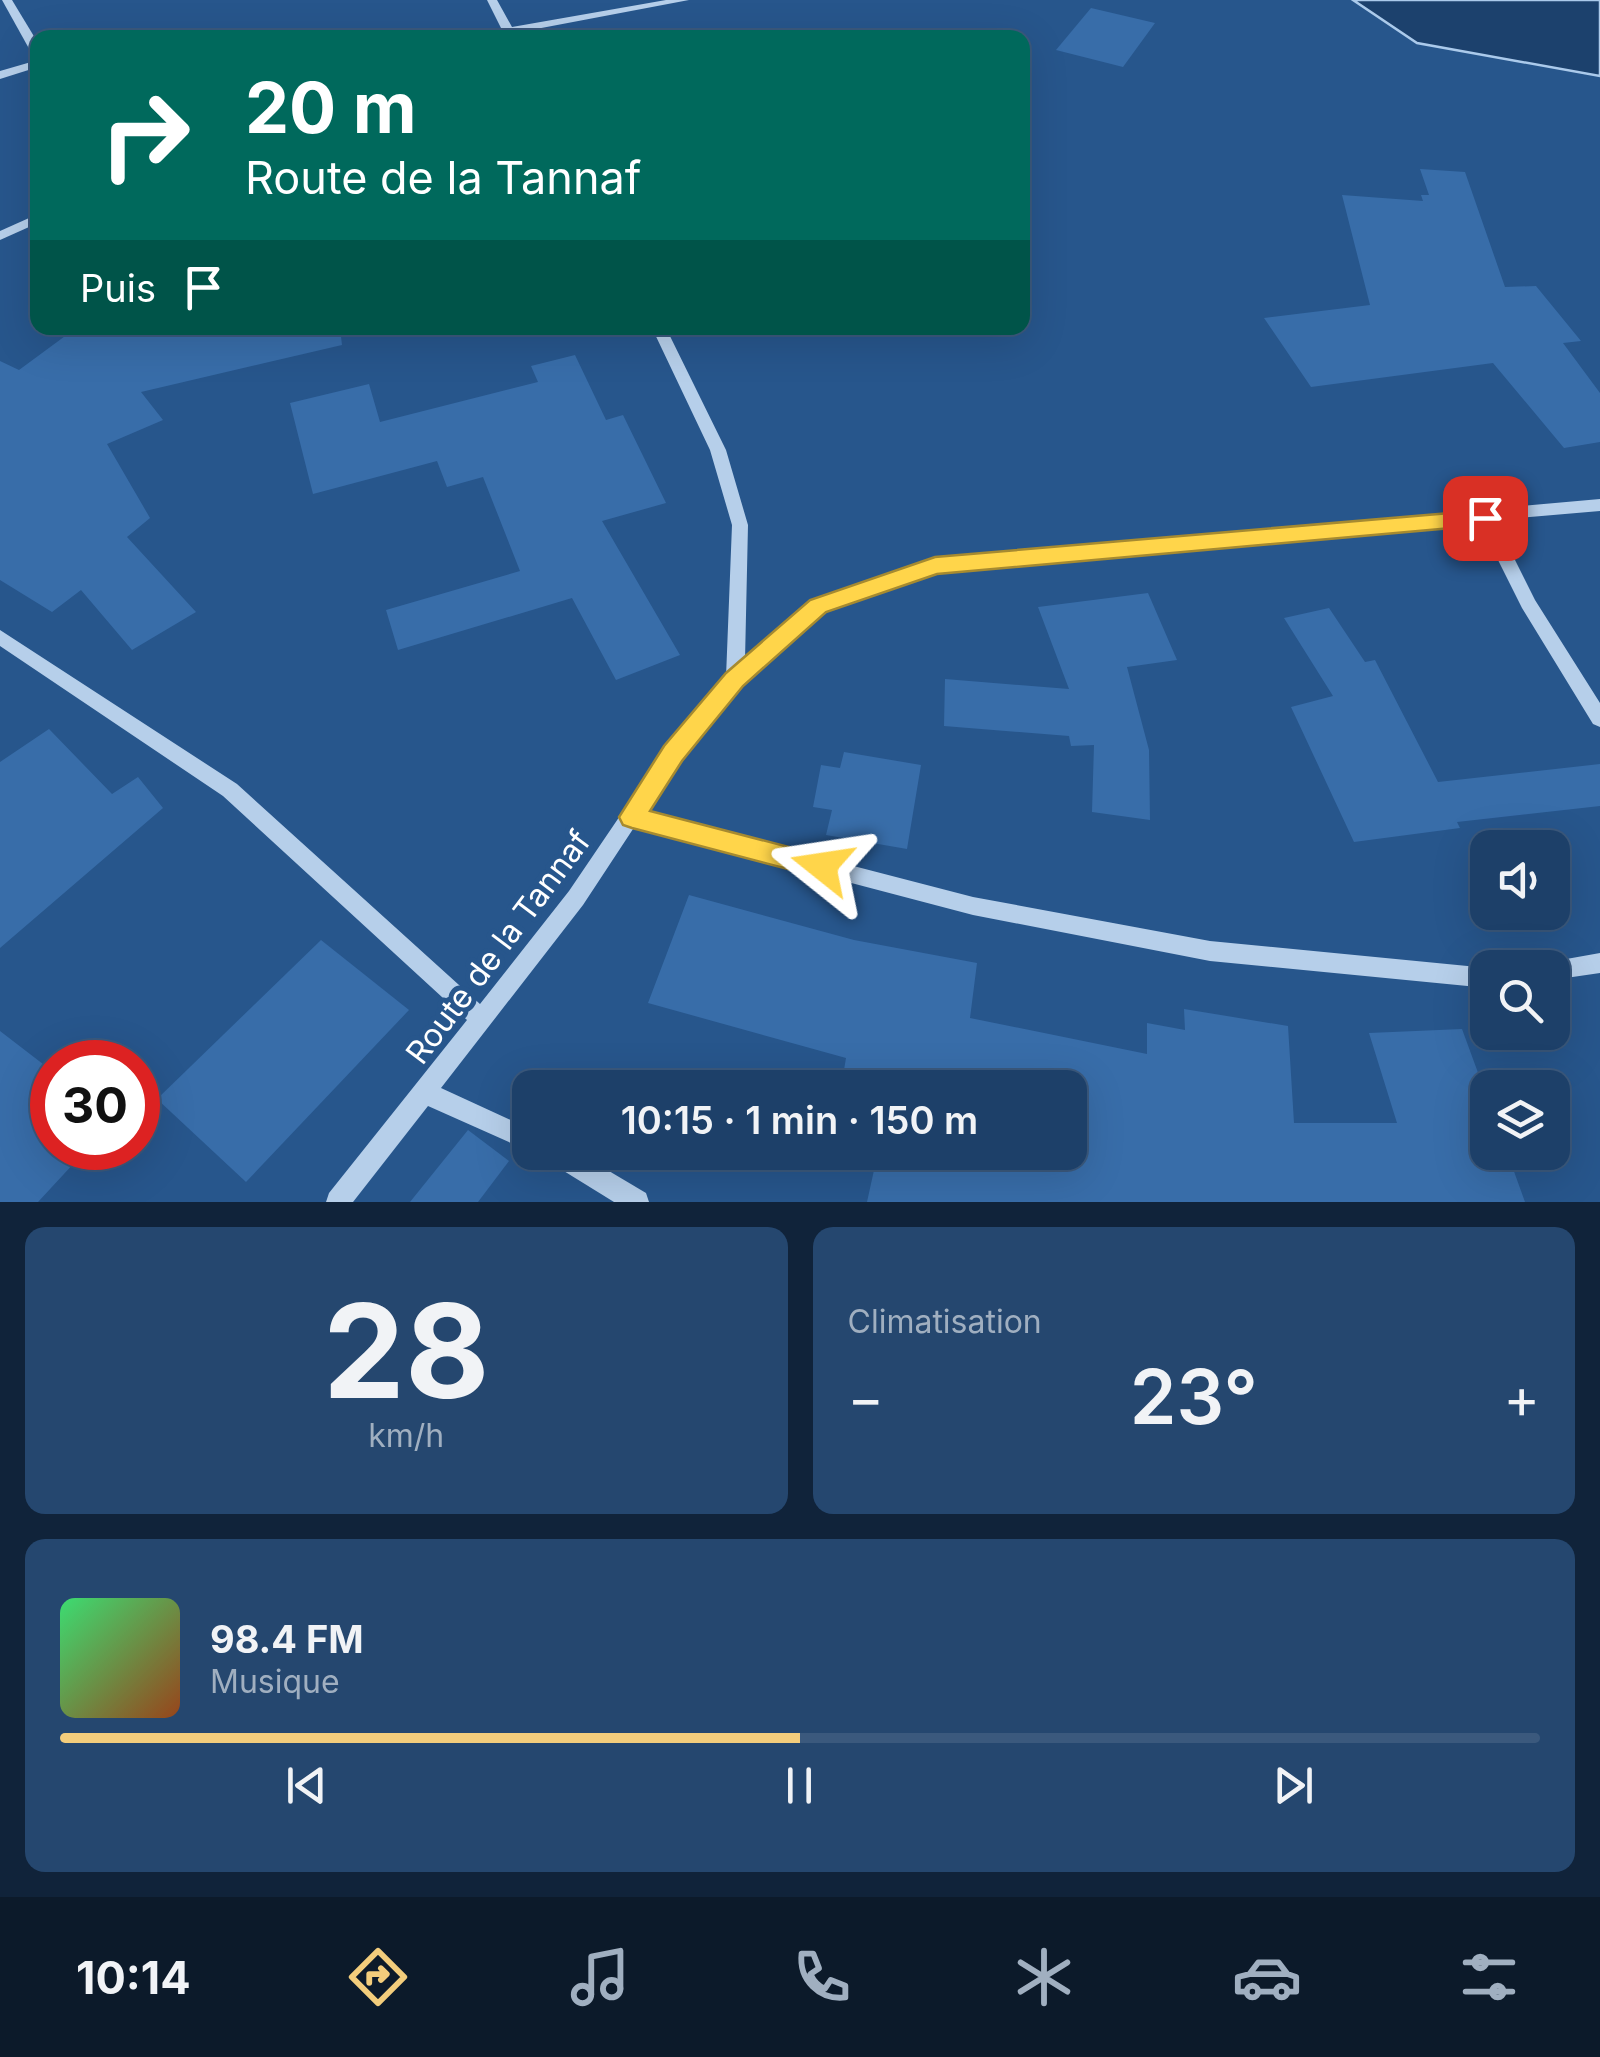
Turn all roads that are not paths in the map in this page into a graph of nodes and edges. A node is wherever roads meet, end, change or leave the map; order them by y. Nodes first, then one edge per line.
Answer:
1 (7, 0) edge
2 (492, 0) edge
3 (684, 0) edge
4 (508, 30) edge
5 (530, 30) edge
6 (30, 40) edge
7 (30, 66) edge
8 (0, 75) edge
9 (30, 222) edge
10 (0, 236) edge
11 (662, 335) edge
12 (1600, 505) edge
13 (1485, 518) junction
14 (0, 637) edge
15 (735, 679) junction
16 (1600, 719) edge
17 (632, 817) junction
18 (1600, 963) edge
19 (1570, 967) edge
20 (1470, 976) edge
21 (482, 1020) junction
22 (426, 1093) junction
23 (512, 1132) edge
24 (584, 1170) edge
25 (338, 1202) edge
26 (637, 1202) edge

1 - 6 street
2 - 4 street
3 - 5 street
7 - 8 street
9 - 10 street
11 - 15 street
12 - 13 street, Route de la Tannaf
13 - 15 street, Route de la Tannaf
13 - 16 street
14 - 21 street
15 - 17 street, Route de la Tannaf
17 - 20 street
17 - 21 street, Route de la Tannaf
18 - 19 street
21 - 22 street, Route de la Tannaf
22 - 23 street
22 - 25 street, Route de la Tannaf
24 - 26 street

